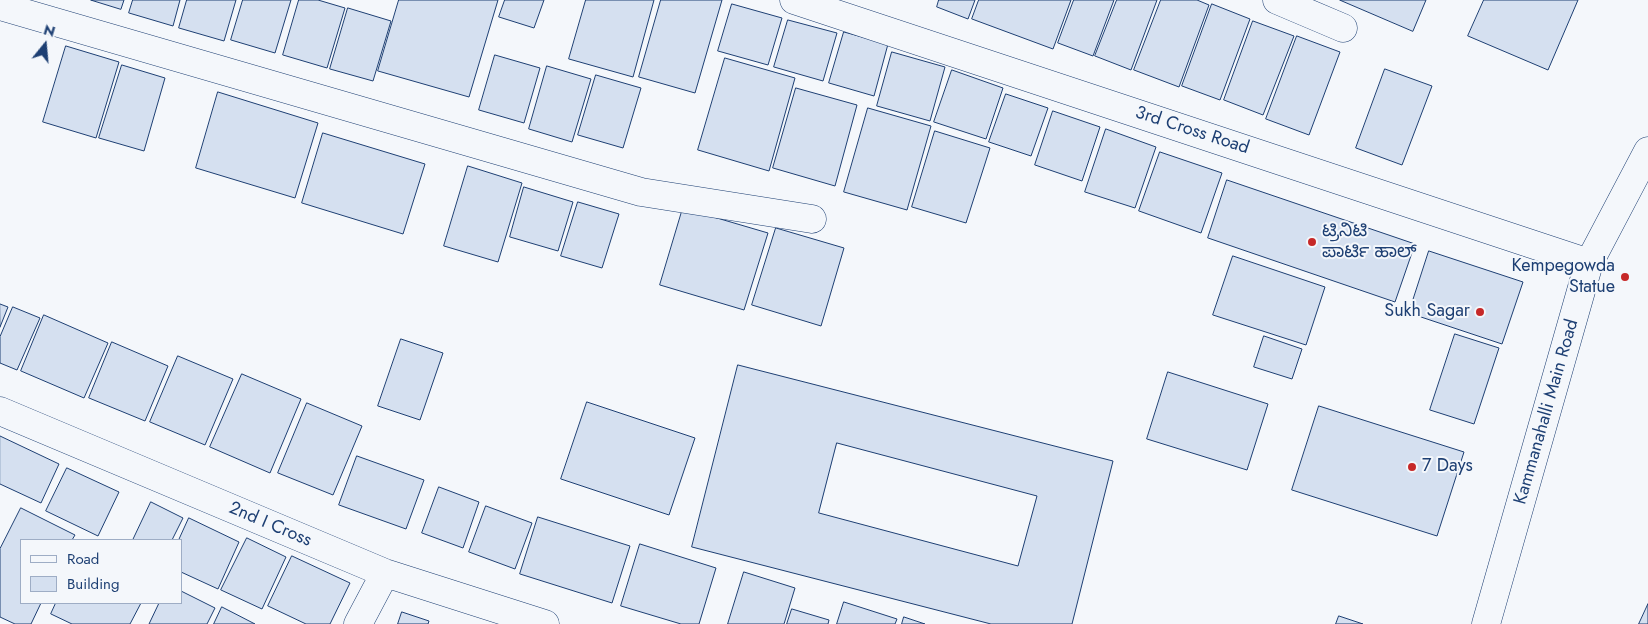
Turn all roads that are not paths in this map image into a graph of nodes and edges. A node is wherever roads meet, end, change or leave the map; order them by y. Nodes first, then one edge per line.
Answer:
1 (794, 0) edge
2 (1276, 0) edge
3 (1305, 5) edge
4 (0, 6) edge
5 (1343, 28) dead end
6 (1648, 151) edge
7 (812, 220) dead end
8 (1589, 262) junction
9 (0, 411) edge
10 (385, 573) junction
11 (358, 624) edge
12 (544, 624) edge
13 (1486, 624) edge

1 - 8 street, 3rd Cross Road
2 - 3 street
3 - 5 street
4 - 7 street
6 - 8 street, Kammanahalli Main Road
8 - 13 street, Kammanahalli Main Road
9 - 10 street, 2nd I Cross
10 - 11 street
10 - 12 street, 2nd I Cross

